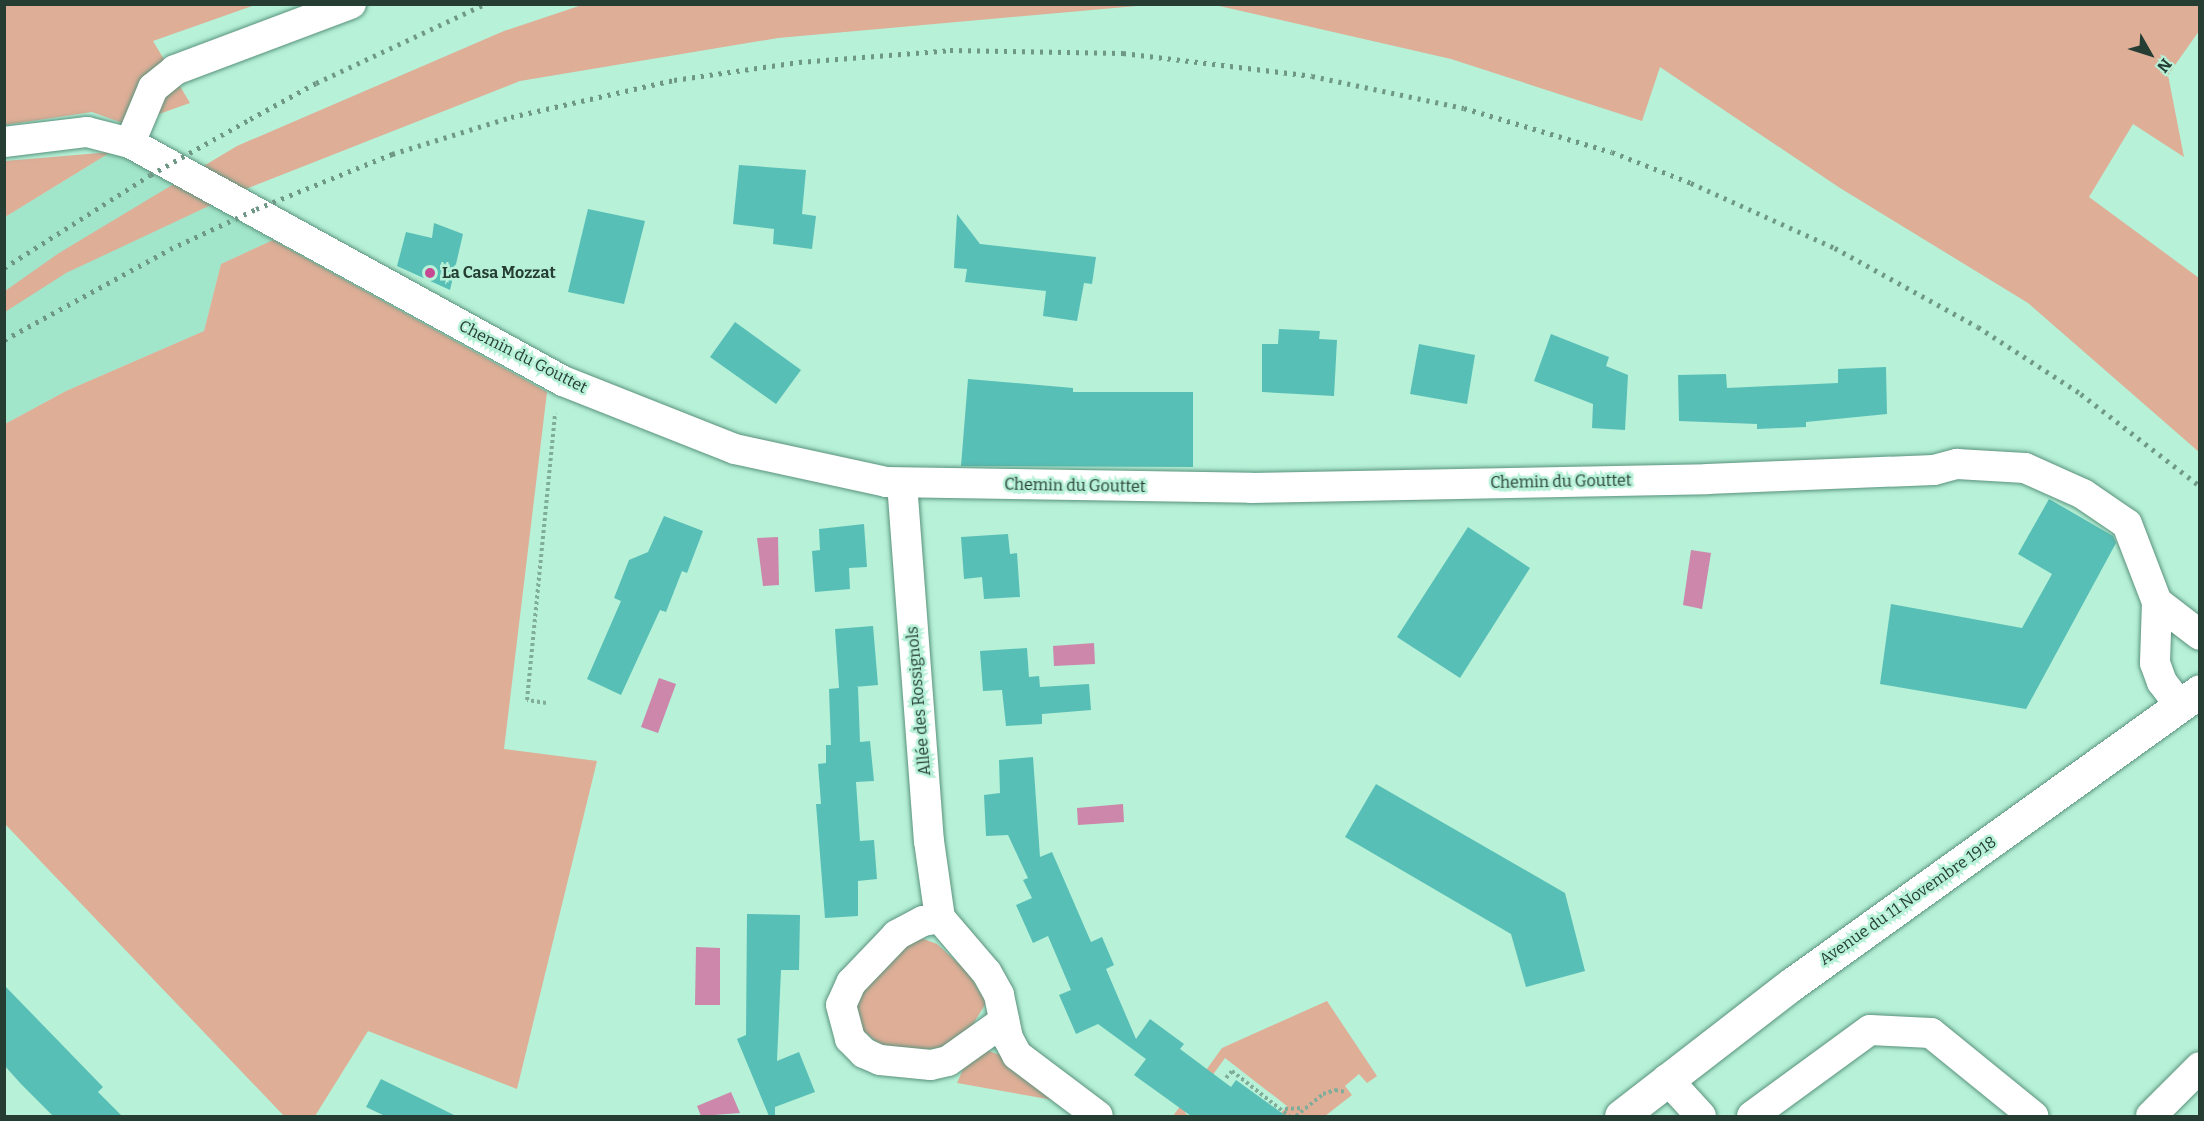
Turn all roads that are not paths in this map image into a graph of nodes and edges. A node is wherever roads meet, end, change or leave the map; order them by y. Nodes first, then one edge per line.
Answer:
1 (351, 4) edge
2 (4, 142) edge
3 (130, 143) junction
4 (902, 483) junction
5 (2157, 602) junction
6 (2199, 635) edge
7 (2190, 698) edge
8 (940, 918) junction
9 (1004, 1021) junction
10 (2199, 1067) edge
11 (1667, 1079) junction
12 (1098, 1116) edge
13 (1621, 1116) edge
14 (1701, 1116) edge
15 (1752, 1116) edge
16 (2033, 1116) edge
17 (2151, 1116) edge

1 - 3 street
2 - 3 street, Chemin du Gouttet
3 - 4 street, Chemin du Gouttet
4 - 5 street, Chemin du Gouttet
4 - 8 street, Allée des Rossignols
5 - 6 street
5 - 7 street, Chemin du Gouttet
7 - 11 main road, Avenue du 11 Novembre 1918
8 - 9 street, Allée des Rossignols
8 - 9 street
9 - 12 street, Allée des Rossignols
10 - 17 street
11 - 13 main road, Avenue du 11 Novembre 1918
11 - 14 street
15 - 16 street

